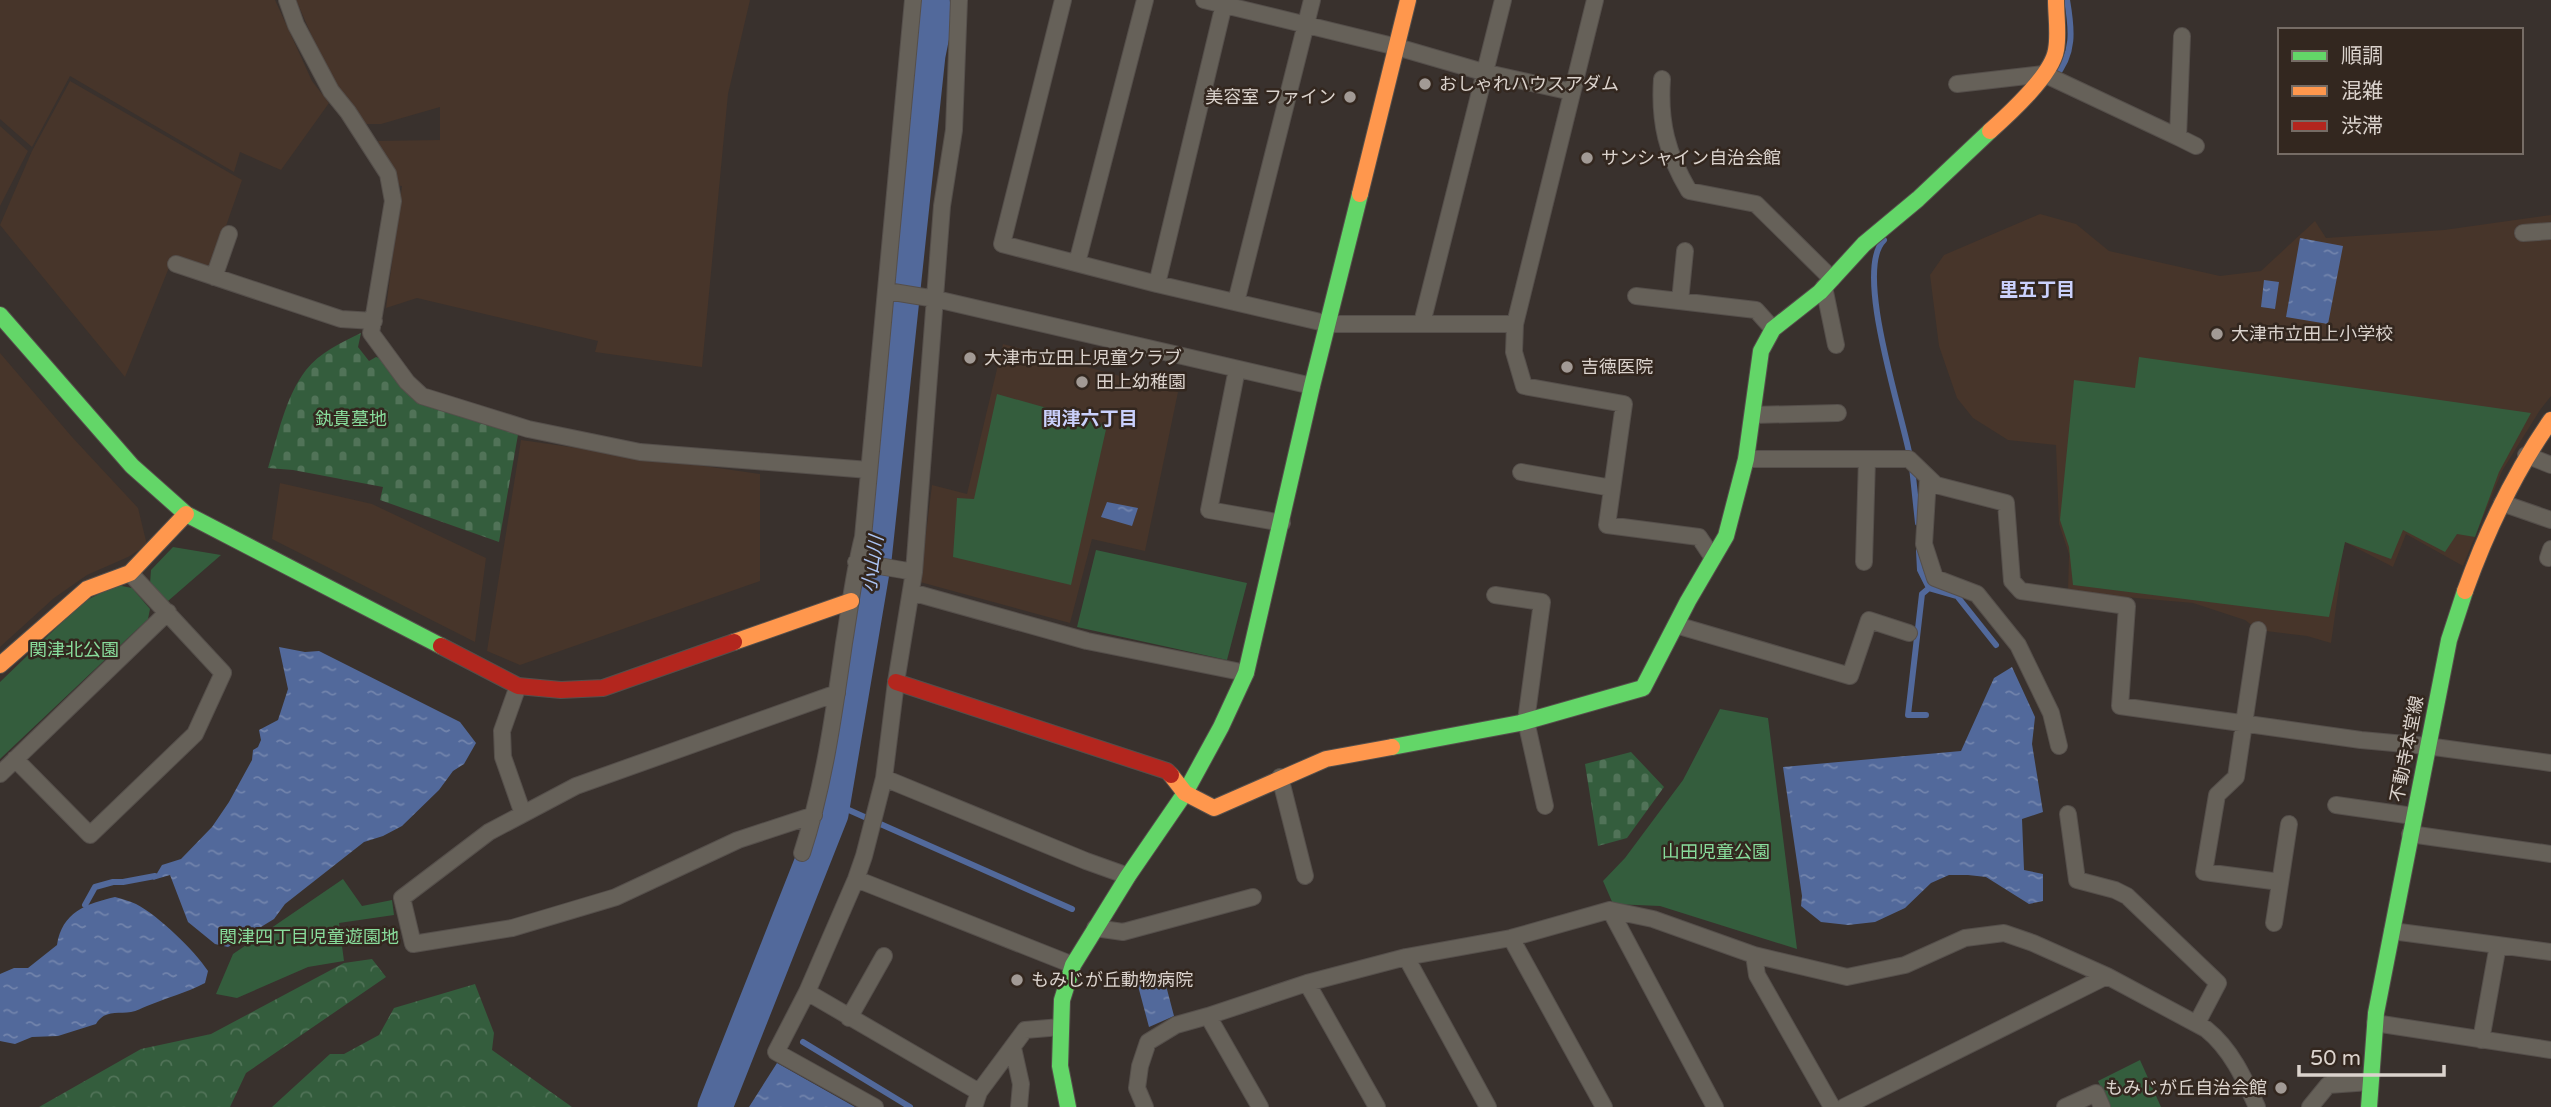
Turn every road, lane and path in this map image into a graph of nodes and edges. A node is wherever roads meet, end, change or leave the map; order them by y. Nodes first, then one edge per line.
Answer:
1 (287, 0) edge
2 (913, 0) edge
3 (959, 0) edge
4 (1063, 0) edge
5 (1145, 0) edge
6 (1204, 0) edge
7 (1312, 0) edge
8 (1408, 0) edge
9 (1503, 0) edge
10 (1595, 0) edge
11 (2056, 0) edge
12 (1225, 2) edge
13 (1306, 25) junction
14 (2182, 36) dead end
15 (1397, 47) junction
16 (1483, 72) junction
17 (2044, 74) junction
18 (1662, 79) dead end
19 (1958, 84) dead end
20 (1572, 92) junction
21 (2178, 137) junction
22 (2196, 146) dead end
23 (2551, 231) edge
24 (2523, 233) dead end
25 (229, 234) dead end
26 (1685, 251) dead end
27 (1077, 263) junction
28 (176, 264) dead end
29 (214, 276) junction
30 (1828, 283) junction
31 (1157, 284) junction
32 (887, 291) junction
33 (1636, 296) dead end
34 (936, 299) junction
35 (1680, 301) junction
36 (1236, 302) junction
37 (0, 316) edge
38 (374, 321) junction
39 (1422, 323) junction
40 (1329, 324) junction
41 (1516, 324) junction
42 (1773, 328) junction
43 (1836, 345) dead end
44 (1237, 369) junction
45 (1312, 386) junction
46 (1838, 413) dead end
47 (1753, 415) junction
48 (2551, 420) edge
49 (2526, 455) junction
50 (1867, 458) junction
51 (1746, 459) junction
52 (2551, 465) edge
53 (869, 470) junction
54 (1521, 472) dead end
55 (1928, 478) junction
56 (1612, 488) junction
57 (2502, 503) junction
58 (186, 514) junction
59 (2551, 520) edge
60 (1282, 523) junction
61 (1713, 558) junction
62 (856, 562) junction
63 (1864, 562) dead end
64 (914, 572) junction
65 (130, 573) junction
66 (911, 592) junction
67 (1495, 594) dead end
68 (850, 601) junction
69 (169, 612) junction
70 (1676, 625) junction
71 (2258, 630) dead end
72 (1909, 632) dead end
73 (0, 666) edge
74 (1246, 673) junction
75 (896, 682) junction
76 (518, 686) junction
77 (837, 693) junction
78 (1527, 721) junction
79 (2243, 723) junction
80 (2059, 746) dead end
81 (2427, 746) junction
82 (15, 760) junction
83 (2551, 763) edge
84 (0, 774) edge
85 (1280, 777) junction
86 (884, 778) junction
87 (1185, 793) junction
88 (2336, 805) dead end
89 (1545, 806) dead end
90 (523, 814) junction
91 (2068, 814) dead end
92 (814, 815) junction
93 (2413, 816) junction
94 (2289, 824) dead end
95 (2410, 834) junction
96 (802, 853) dead end
97 (2551, 854) edge
98 (1128, 876) junction
99 (1305, 876) dead end
100 (856, 879) junction
101 (2280, 883) junction
102 (1253, 897) dead end
103 (1610, 910) junction
104 (2274, 923) dead end
105 (1095, 928) junction
106 (2392, 931) junction
107 (1511, 937) junction
108 (2498, 945) junction
109 (2551, 953) edge
110 (1755, 955) junction
111 (884, 956) dead end
112 (1406, 957) junction
113 (1073, 965) junction
114 (2107, 976) junction
115 (1307, 984) junction
116 (807, 992) junction
117 (1208, 1016) junction
118 (849, 1018) junction
119 (2197, 1023) junction
120 (2375, 1023) junction
121 (1061, 1027) junction
122 (2481, 1040) junction
123 (1013, 1048) junction
124 (2551, 1050) edge
125 (2370, 1082) junction
126 (976, 1100) edge
127 (875, 1107) edge
128 (1019, 1107) edge
129 (1068, 1107) edge
130 (1145, 1107) edge
131 (1260, 1107) edge
132 (1377, 1107) edge
133 (1488, 1107) edge
134 (1604, 1107) edge
135 (1715, 1107) edge
136 (1832, 1107) edge
137 (1844, 1107) edge
138 (2065, 1107) edge
139 (2102, 1107) edge
140 (2257, 1107) edge
141 (2310, 1107) edge
142 (2369, 1107) edge

1 - 38 street
2 - 32 street
3 - 34 street
4 - 27 street
5 - 27 street
6 - 12 street
7 - 13 street
8 - 15 street
9 - 16 street
10 - 20 street
11 - 17 street
12 - 13 street
12 - 31 street
13 - 15 street
13 - 36 street
14 - 21 street
15 - 16 street
15 - 40 street
16 - 20 street
16 - 39 street
17 - 19 street
17 - 21 street
17 - 30 street
18 - 30 street
20 - 41 street
21 - 22 street
23 - 24 street
25 - 29 street
26 - 35 street
27 - 31 street
28 - 29 street
29 - 38 street
30 - 42 street
30 - 43 street
31 - 36 street
32 - 34 street
32 - 53 street
33 - 35 street
34 - 44 street
34 - 64 street
35 - 42 street
36 - 40 street
37 - 58 street
38 - 53 street
39 - 40 street
39 - 41 street
40 - 45 street
41 - 56 street
42 - 47 street
44 - 45 street
44 - 60 street
45 - 60 street
46 - 47 street
47 - 51 street
48 - 49 street, 不動寺本堂線
49 - 52 street
49 - 57 street, 不動寺本堂線
50 - 51 street
50 - 55 street
50 - 63 street
51 - 61 street
53 - 62 street
54 - 56 street
55 - 79 street
55 - 80 street
56 - 61 street
57 - 59 street
57 - 81 street, 不動寺本堂線
58 - 65 street
58 - 76 street
60 - 74 street
61 - 70 street
62 - 64 street
62 - 68 street
64 - 66 street
65 - 69 street
65 - 73 street
66 - 74 street
66 - 75 street
67 - 78 street
68 - 76 street
68 - 77 street
69 - 82 street
69 - 82 street
70 - 72 street
70 - 78 street
71 - 79 street
74 - 87 street
75 - 86 street
75 - 87 street
76 - 90 street
77 - 90 street
77 - 92 street
78 - 85 street
78 - 89 street
79 - 81 street
79 - 101 street
81 - 83 street
81 - 93 street, 不動寺本堂線
82 - 84 street
85 - 87 street
85 - 99 street
86 - 98 street
86 - 100 street
87 - 98 street
88 - 93 street
90 - 92 street
91 - 119 street
92 - 96 street
93 - 95 street, 不動寺本堂線
94 - 101 street
95 - 97 street
95 - 106 street, 不動寺本堂線
98 - 105 street
100 - 113 street
100 - 116 street
101 - 104 street
102 - 105 street
103 - 107 street
103 - 110 street
103 - 135 street
105 - 113 street
106 - 108 street
106 - 120 street, 不動寺本堂線
107 - 112 street
107 - 134 street
108 - 109 street
108 - 122 street
110 - 114 street
110 - 136 street
111 - 118 street
112 - 115 street
112 - 133 street
113 - 121 street
114 - 119 street
114 - 137 street
115 - 117 street
115 - 132 street
116 - 118 street
116 - 127 street
117 - 130 street
117 - 131 street
118 - 126 street
119 - 140 street
120 - 122 street
120 - 125 street, 不動寺本堂線
121 - 123 street
121 - 129 street
122 - 124 street
123 - 126 street
123 - 128 street
125 - 141 street
125 - 142 street, 不動寺本堂線
138 - 139 street

